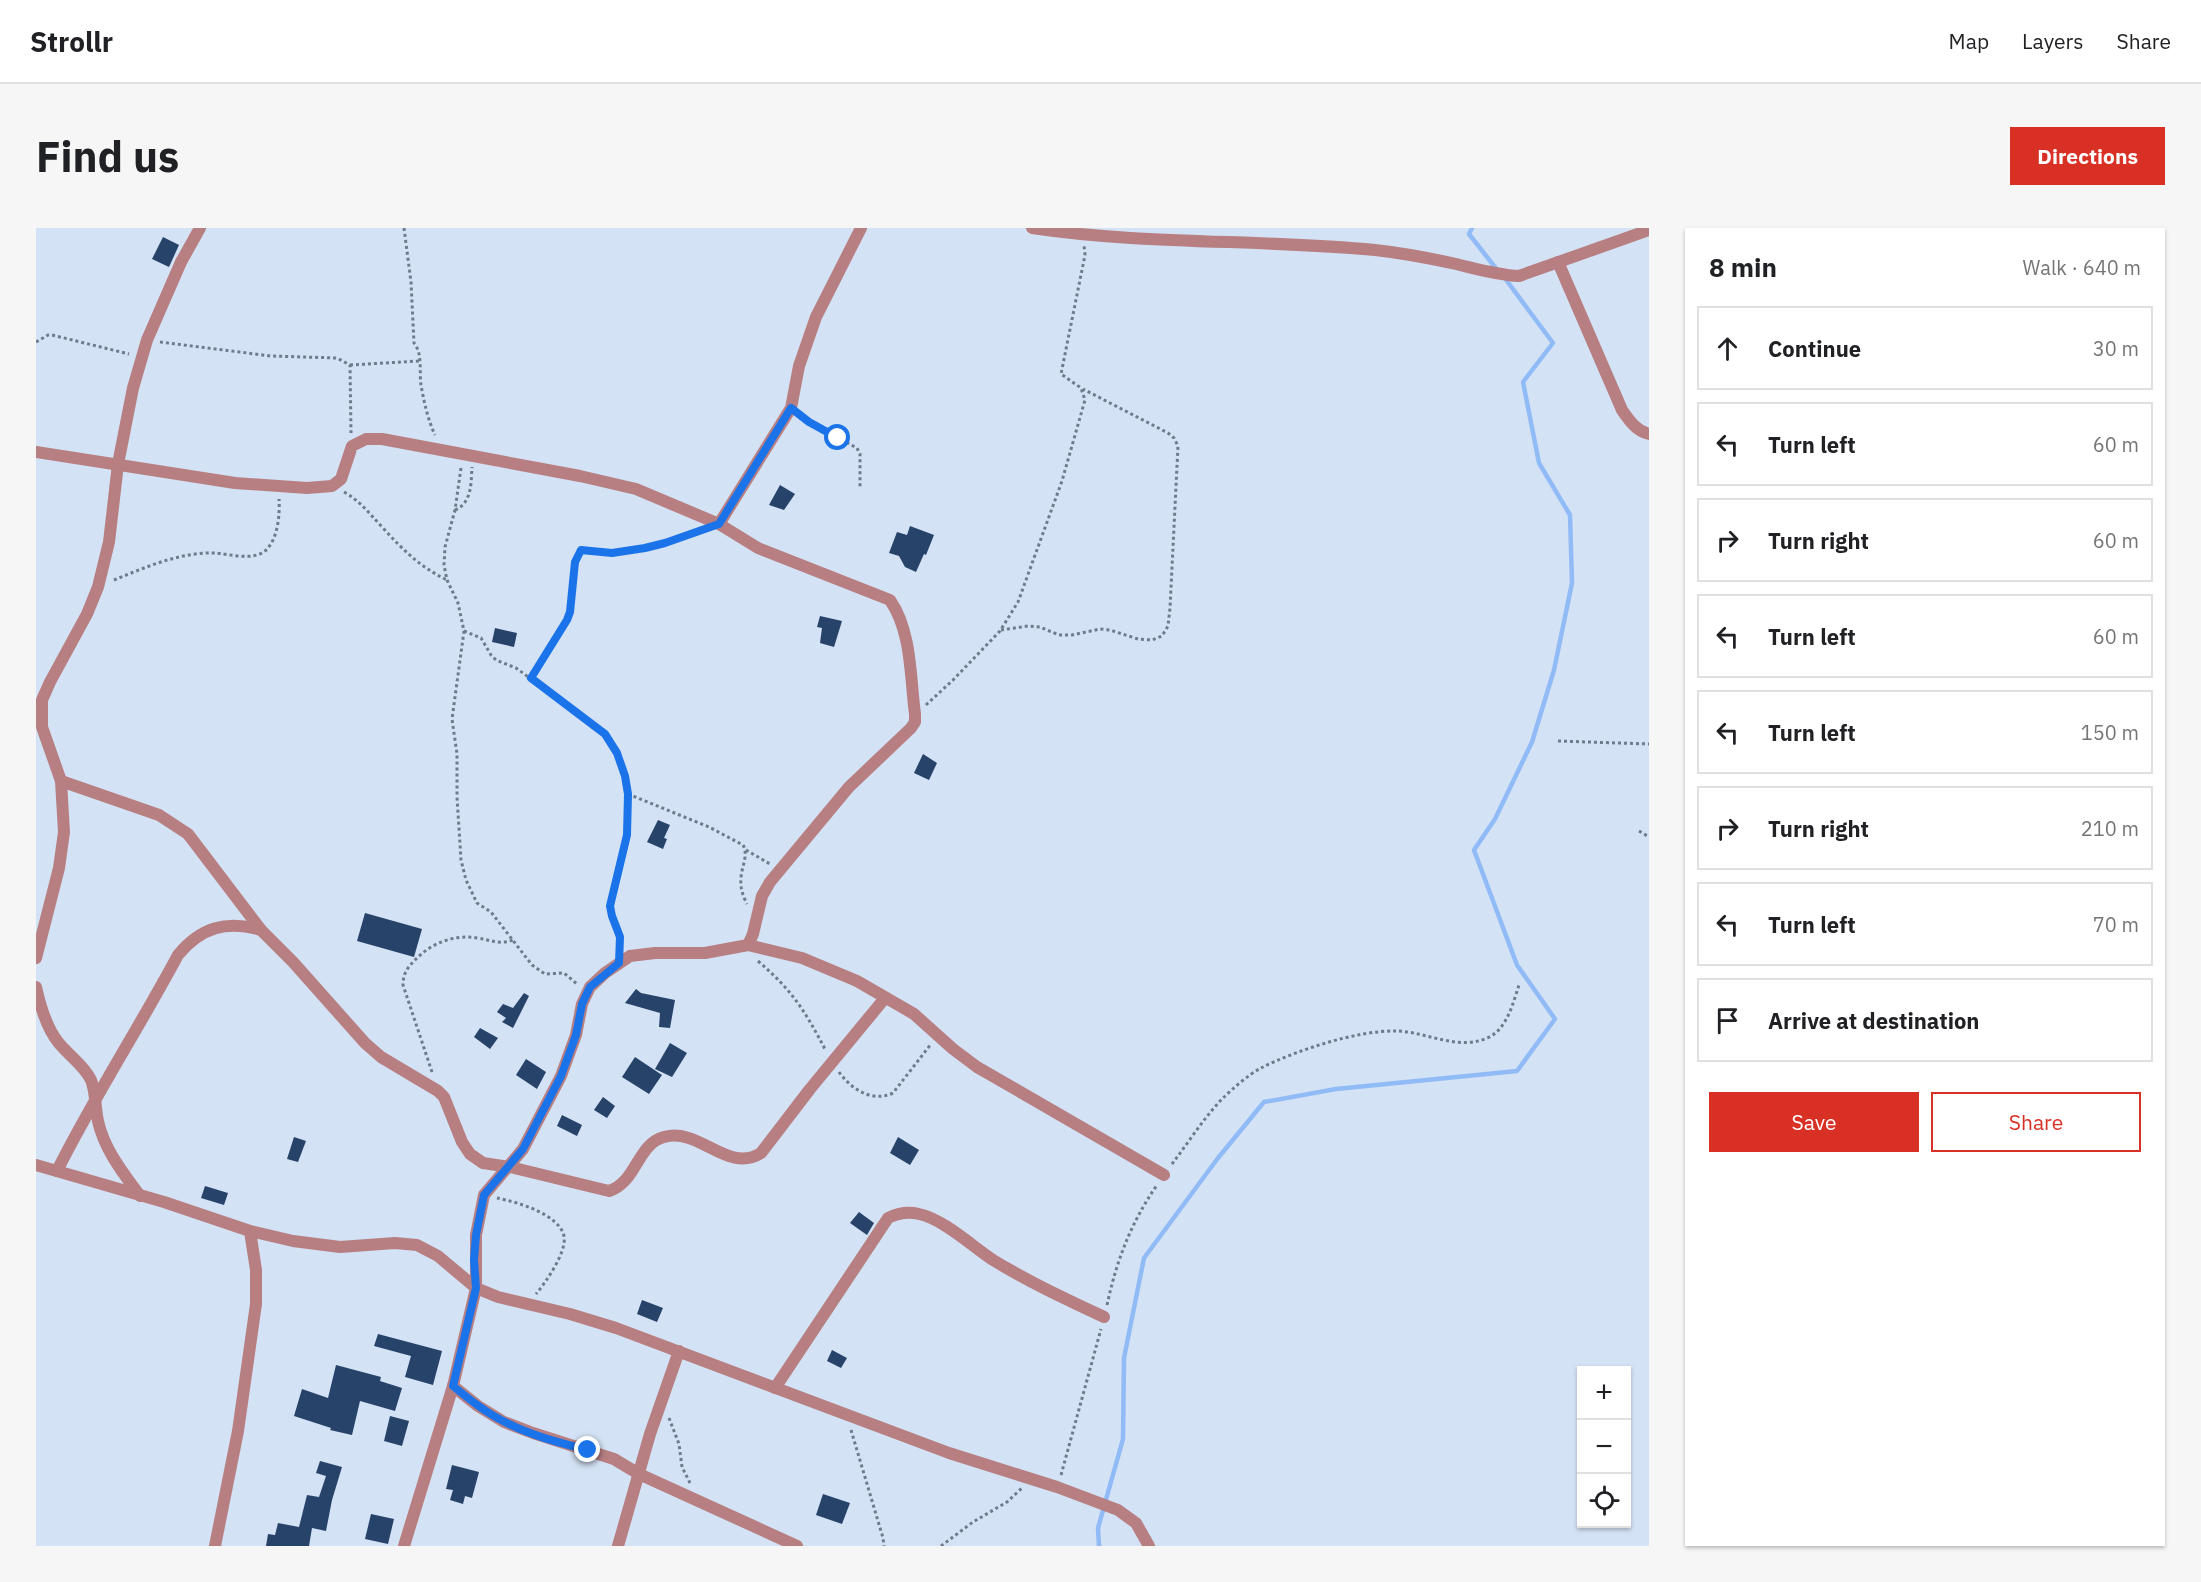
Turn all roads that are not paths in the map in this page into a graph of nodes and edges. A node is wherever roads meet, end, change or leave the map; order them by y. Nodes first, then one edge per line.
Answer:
1 (200, 228) edge
2 (861, 228) edge
3 (1032, 228) edge
4 (1649, 230) edge
5 (1558, 262) junction
6 (1649, 434) edge
7 (36, 452) edge
8 (118, 464) junction
9 (719, 524) junction
10 (61, 781) junction
11 (261, 930) junction
12 (744, 946) junction
13 (36, 958) edge
14 (36, 987) edge
15 (885, 998) junction
16 (94, 1100) junction
17 (36, 1165) edge
18 (510, 1167) junction
19 (57, 1171) junction
20 (1164, 1175) road end
21 (140, 1196) junction
22 (250, 1231) junction
23 (476, 1288) junction
24 (1104, 1317) road end
25 (679, 1351) junction
26 (453, 1386) junction
27 (775, 1388) junction
28 (639, 1474) junction
29 (215, 1546) edge
30 (404, 1546) edge
31 (618, 1546) edge
32 (797, 1546) edge
33 (1149, 1546) edge

1 - 8 street
2 - 9 street
3 - 5 street
4 - 5 street
5 - 6 street
7 - 8 street
8 - 9 street
8 - 10 street
9 - 12 street
10 - 11 street
10 - 13 street
11 - 16 street
11 - 18 street
12 - 15 street
12 - 18 street
14 - 16 street
15 - 18 street
15 - 20 street
16 - 19 street
16 - 21 street
17 - 19 street
18 - 23 street
19 - 21 street
21 - 22 street
22 - 23 street
22 - 29 street
23 - 25 street
23 - 26 street
24 - 27 street
25 - 27 street
25 - 28 street
26 - 28 street
26 - 30 street
27 - 33 street
28 - 31 street
28 - 32 street

